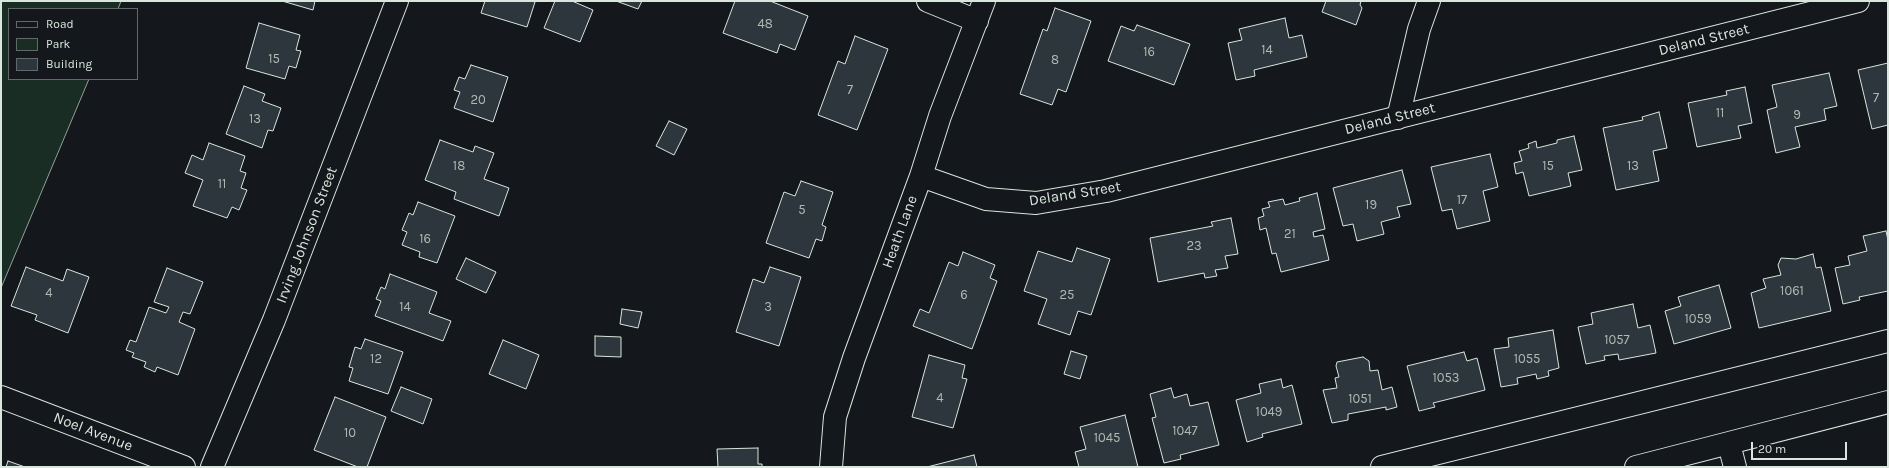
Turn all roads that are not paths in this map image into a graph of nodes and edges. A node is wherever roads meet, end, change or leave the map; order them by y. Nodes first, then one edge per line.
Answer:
1 (397, 1) edge
2 (928, 1) edge
3 (1429, 1) edge
4 (1858, 1) edge
5 (980, 11) edge
6 (1398, 118) junction
7 (921, 176) junction
8 (1888, 341) edge
9 (1, 397) edge
10 (1888, 402) edge
11 (1729, 444) junction
12 (184, 467) edge
13 (212, 467) edge
14 (831, 467) edge
15 (1382, 467) edge
16 (1636, 467) edge
17 (1735, 467) edge

1 - 13 street, Irving Johnson Street
2 - 5 street
3 - 6 street
4 - 6 street, Deland Street
5 - 7 street, Heath Lane
6 - 7 street, Deland Street
7 - 14 street, Heath Lane
8 - 15 street
9 - 12 street, Noel Avenue
10 - 11 street
11 - 16 street
11 - 17 street

